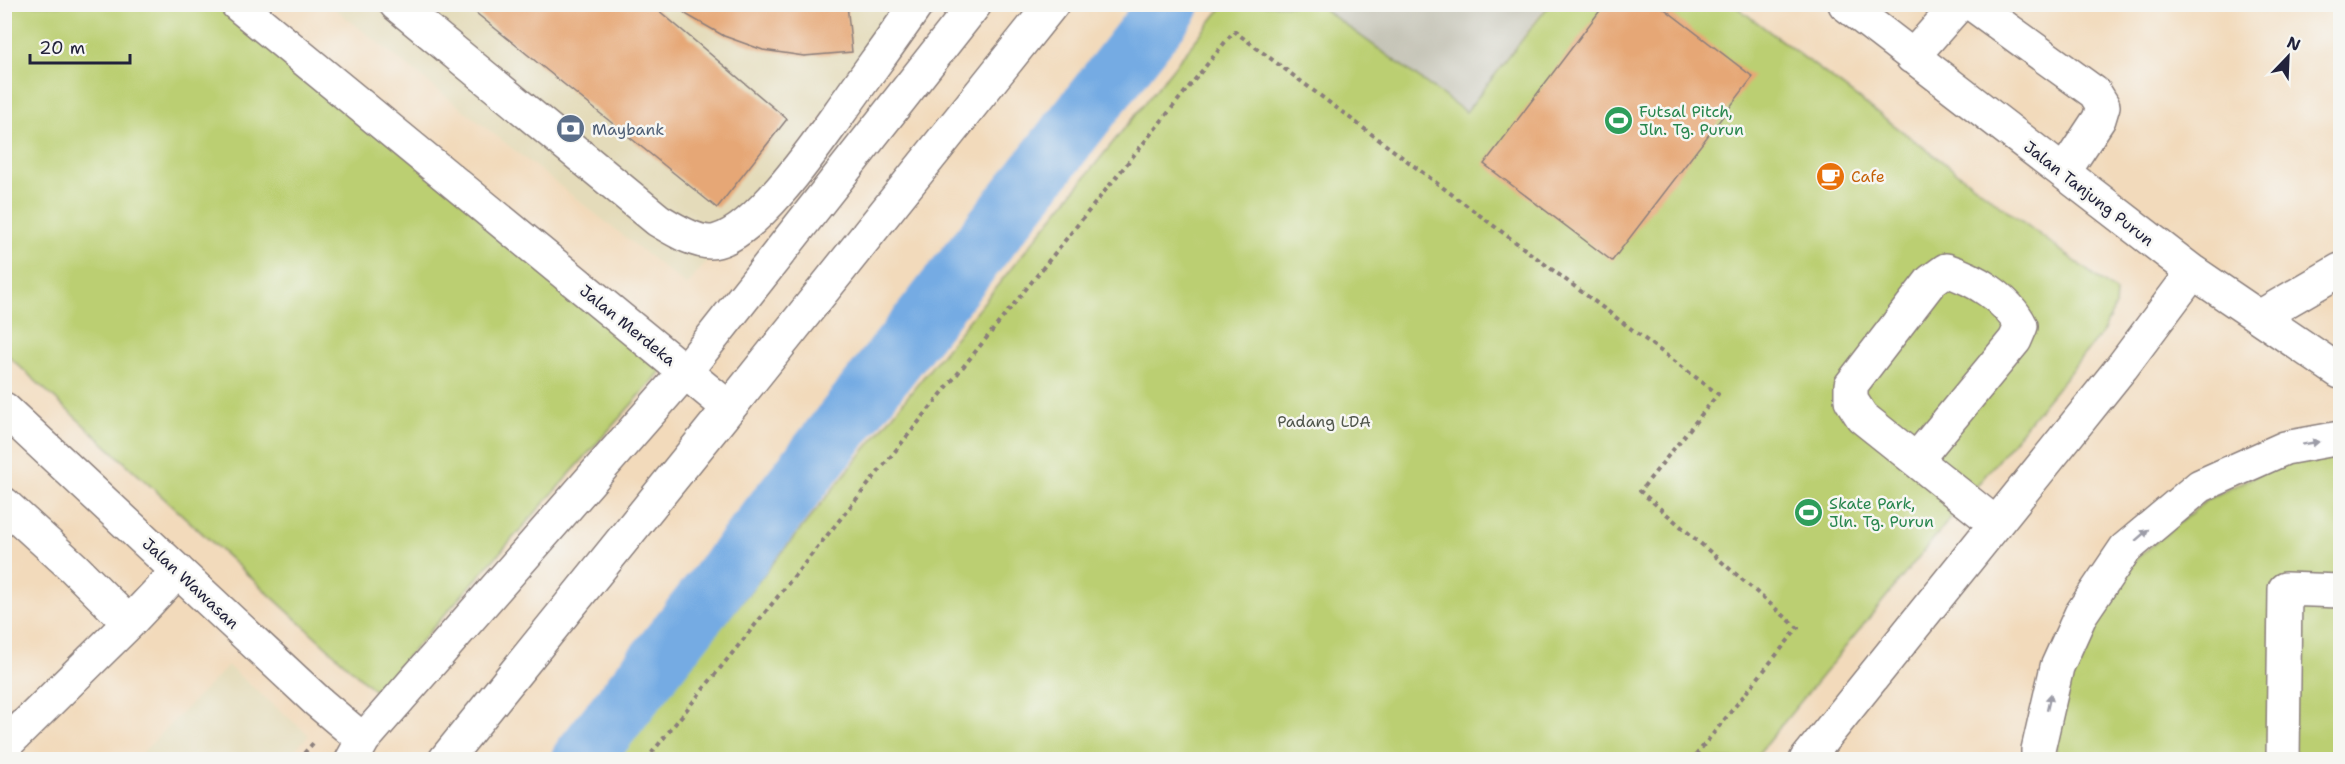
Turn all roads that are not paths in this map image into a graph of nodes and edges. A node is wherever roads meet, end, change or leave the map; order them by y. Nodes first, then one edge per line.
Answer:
1 (396, 4) edge
2 (917, 4) edge
3 (975, 4) edge
4 (1052, 4) edge
5 (1845, 4) edge
6 (1959, 4) edge
7 (1972, 4) edge
8 (247, 8) edge
9 (1912, 57) junction
10 (818, 142) junction
11 (848, 166) junction
12 (2064, 172) junction
13 (2340, 270) edge
14 (2193, 272) junction
15 (2261, 316) junction
16 (685, 372) junction
17 (2340, 372) edge
18 (729, 408) junction
19 (4, 409) edge
20 (2340, 438) edge
21 (1916, 460) junction
22 (4, 504) edge
23 (1996, 524) junction
24 (178, 571) junction
25 (2340, 591) edge
26 (129, 623) junction
27 (4, 746) edge
28 (358, 750) edge
29 (445, 759) edge
30 (1806, 759) edge
31 (2038, 759) edge
32 (2283, 759) edge

1 - 10 street
2 - 10 street
3 - 11 street, Jalan Merdeka
4 - 18 street
5 - 9 street, Jalan Tanjung Purun
6 - 9 street
7 - 12 street
8 - 16 street, Jalan Merdeka
9 - 12 street, Jalan Tanjung Purun
10 - 11 street
11 - 16 street, Jalan Merdeka
12 - 14 street, Jalan Tanjung Purun
13 - 15 street
14 - 15 street, Jalan Tanjung Purun
14 - 23 street
15 - 17 street, Jalan Tanjung Purun
16 - 18 street
16 - 28 street
18 - 29 street
19 - 24 street, Jalan Wawasan
31 -> 20 street
21 - 21 street
21 - 23 street
22 - 26 street
23 - 30 street
24 - 26 street
24 - 28 street, Jalan Wawasan
25 - 32 street
26 - 27 street

